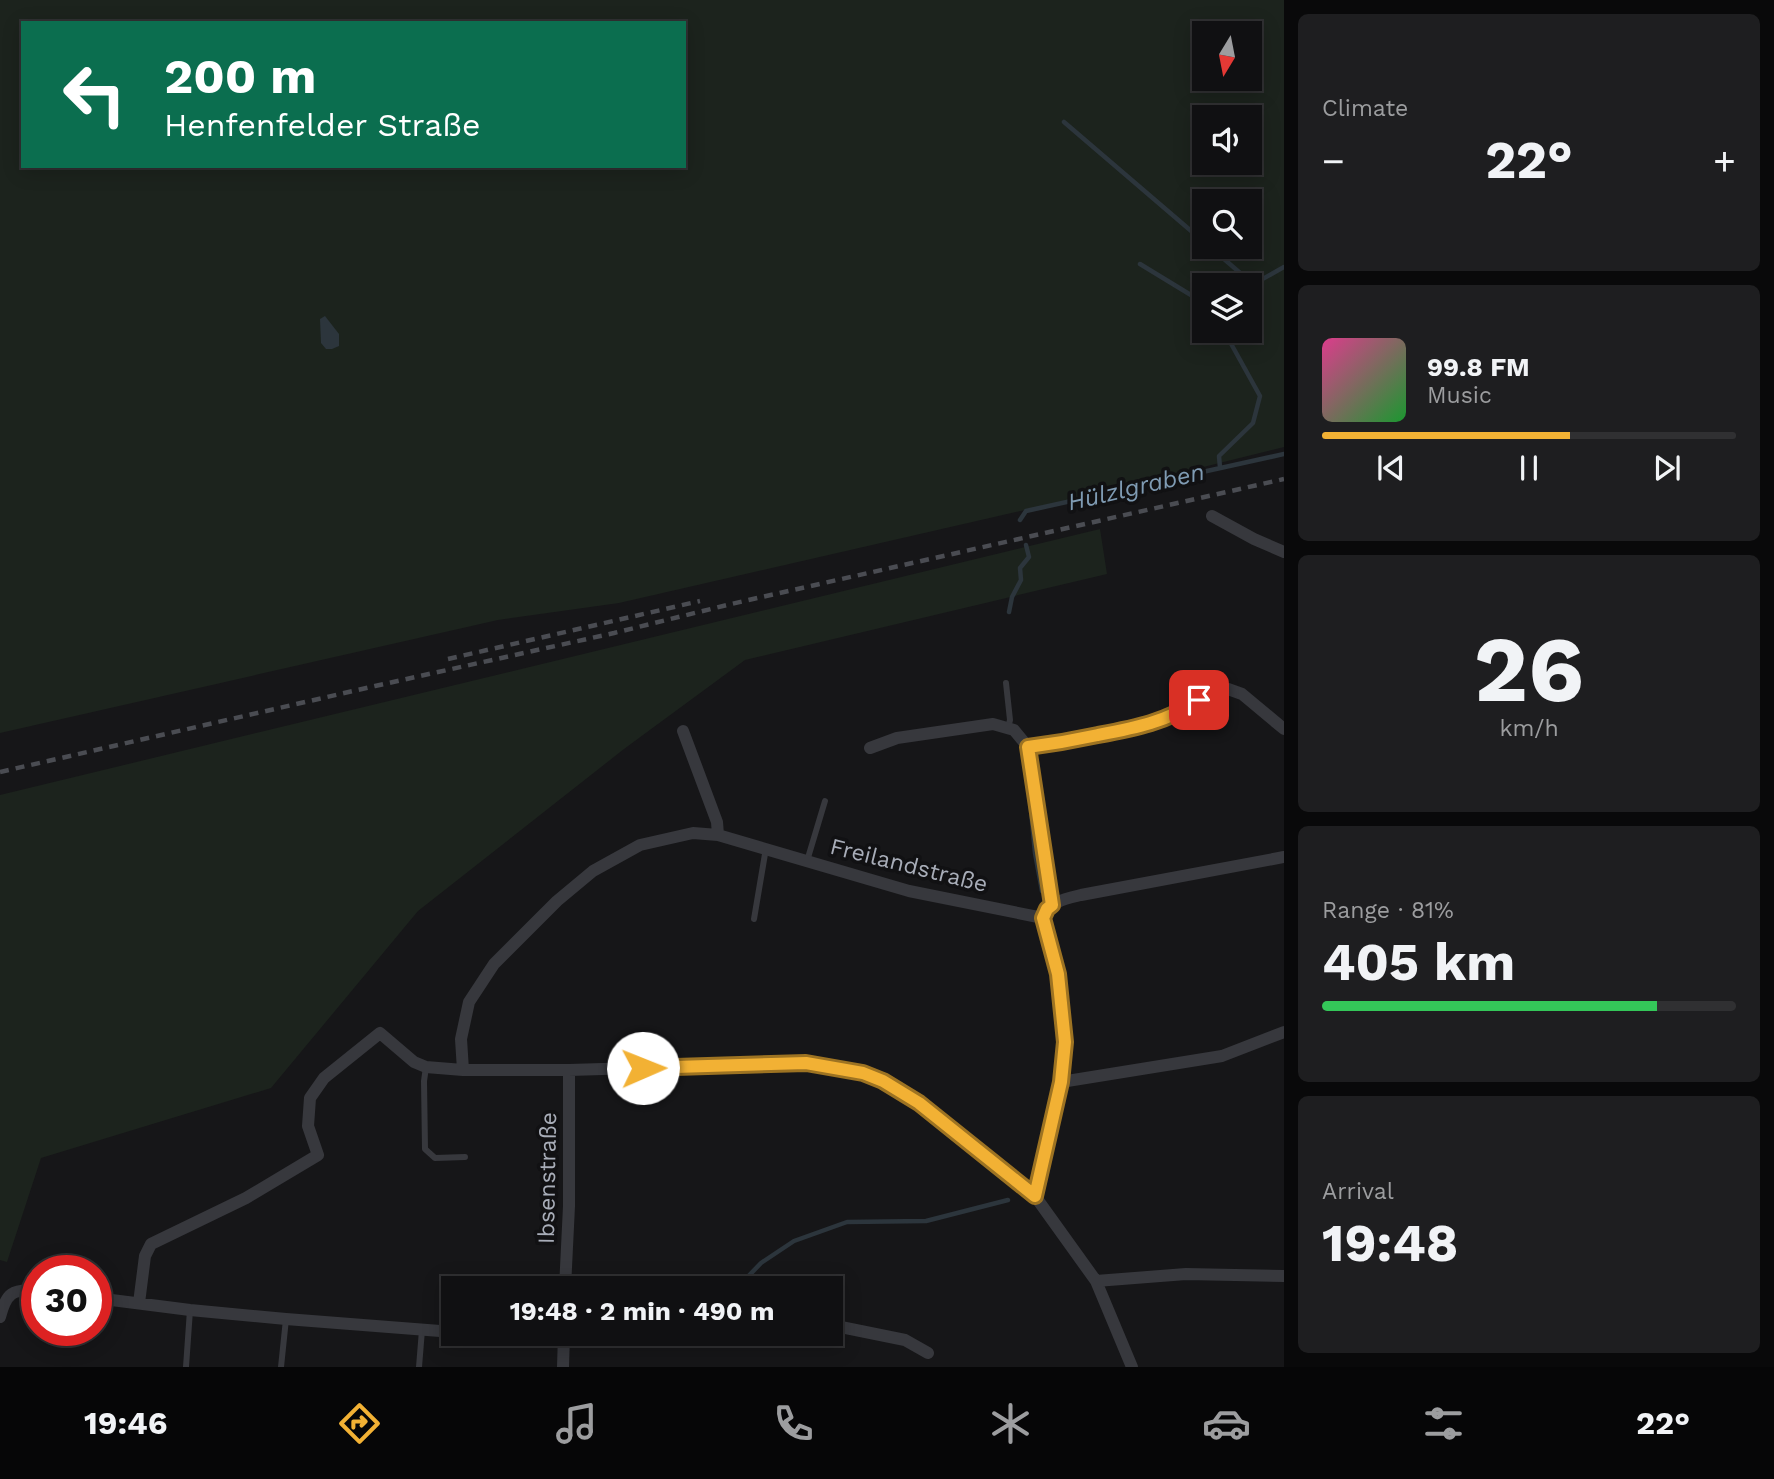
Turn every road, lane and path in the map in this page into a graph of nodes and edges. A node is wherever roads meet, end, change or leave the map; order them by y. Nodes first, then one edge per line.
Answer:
1 (1212, 516) dead end
2 (1284, 552) edge
3 (1006, 683) dead end
4 (1008, 729) junction
5 (1284, 729) edge
6 (683, 731) dead end
7 (1028, 747) junction
8 (870, 748) dead end
9 (825, 800) dead end
10 (718, 835) junction
11 (766, 849) junction
12 (1284, 857) edge
13 (807, 861) junction
14 (1052, 905) junction
15 (1043, 918) junction
16 (754, 919) dead end
17 (1284, 1032) edge
18 (425, 1067) junction
19 (463, 1070) junction
20 (569, 1070) junction
21 (1061, 1082) junction
22 (464, 1157) dead end
23 (1035, 1196) junction
24 (566, 1276) edge
25 (1284, 1276) edge
26 (1096, 1281) junction
27 (21, 1290) edge
28 (112, 1300) edge
29 (139, 1303) junction
30 (190, 1310) junction
31 (0, 1317) edge
32 (286, 1319) junction
33 (843, 1327) edge
34 (422, 1330) junction
35 (441, 1331) edge
36 (564, 1346) edge
37 (928, 1353) dead end
38 (186, 1367) edge
39 (281, 1367) edge
40 (419, 1367) edge
41 (563, 1367) edge
42 (1132, 1367) edge

1 - 2 street
3 - 4 lane
4 - 7 street
4 - 8 street
5 - 7 street
6 - 10 street
7 - 14 street
9 - 13 lane
10 - 11 street, Freilandstraße
10 - 19 street, Freilandstraße
11 - 13 street, Freilandstraße
11 - 16 lane
12 - 14 street
13 - 15 street, Freilandstraße
14 - 15 street
15 - 21 street
17 - 21 street
18 - 19 street
18 - 22 lane
18 - 29 street
19 - 20 street
20 - 23 street
20 - 24 street, Ibsenstraße
21 - 23 street
23 - 26 street
25 - 26 street
26 - 42 street
27 - 31 street
28 - 29 street
29 - 30 street
30 - 32 street
30 - 38 lane
32 - 34 street
32 - 39 lane
33 - 37 street
34 - 35 street
34 - 40 lane
36 - 41 street

